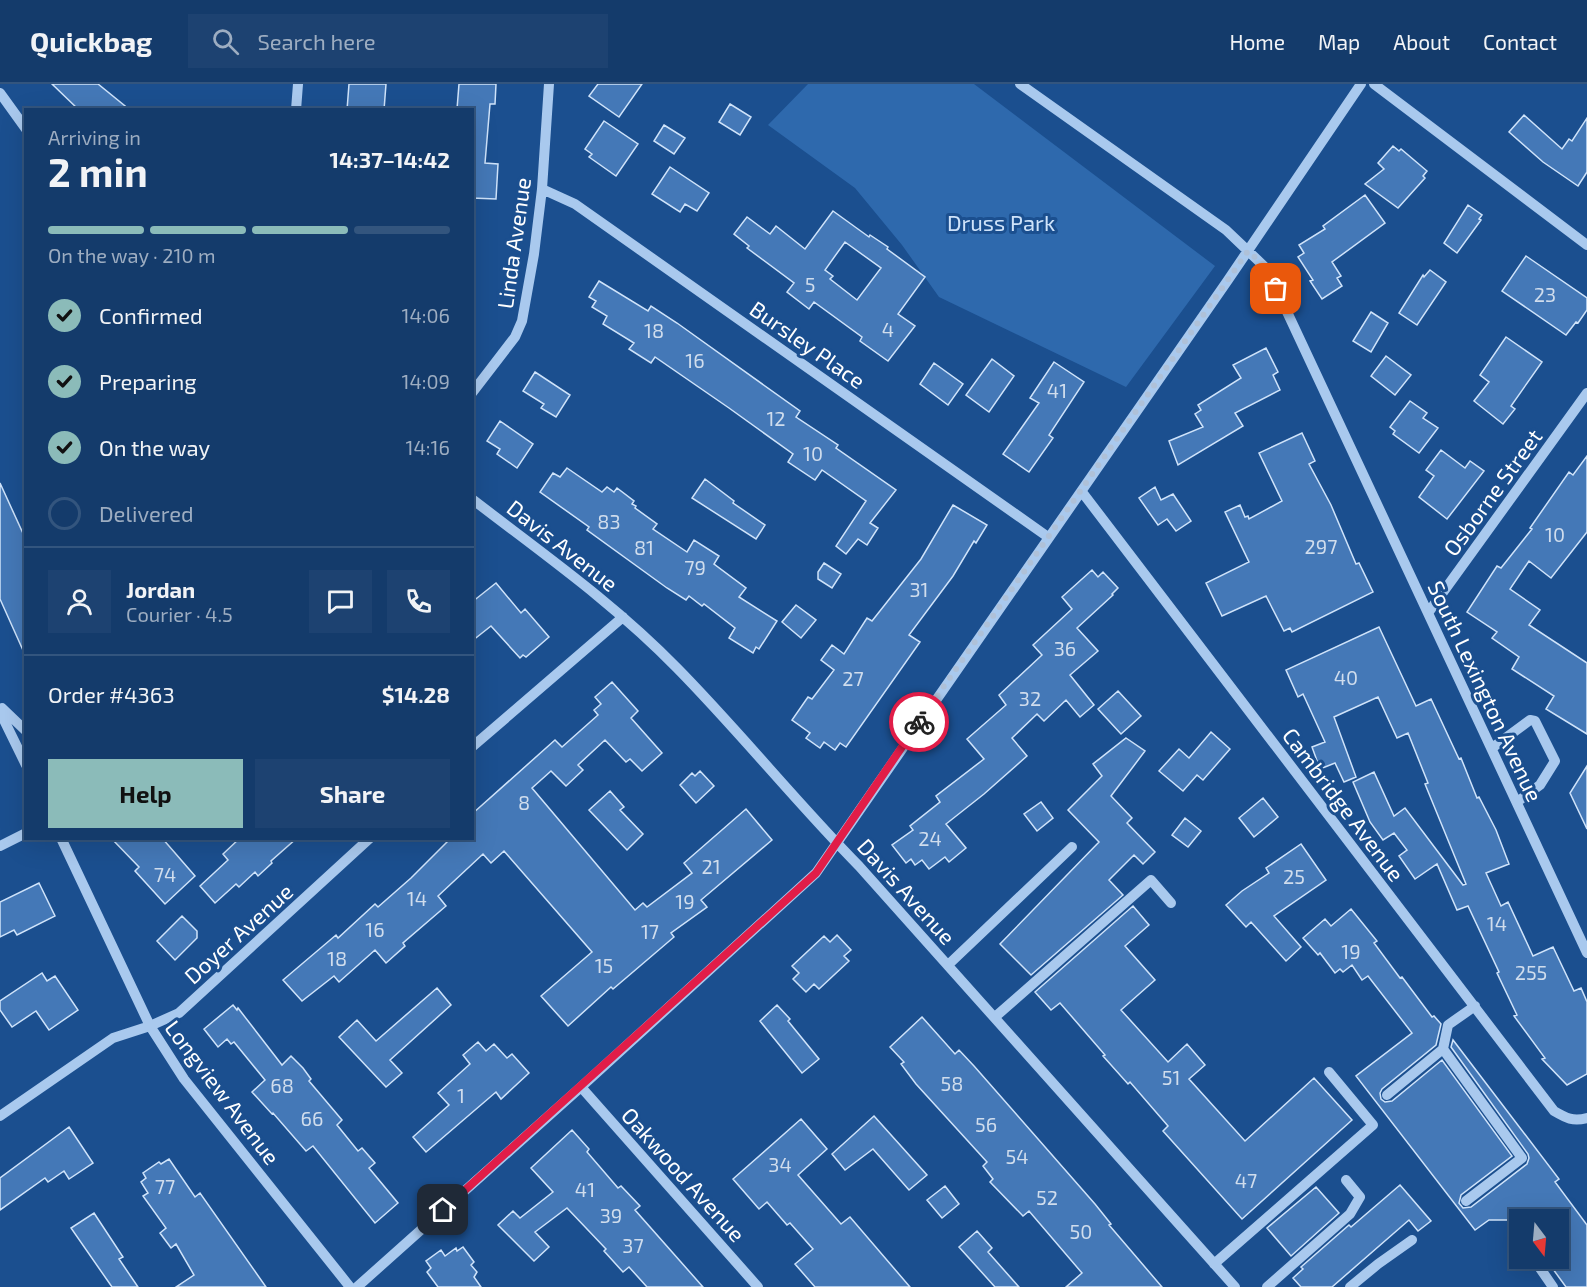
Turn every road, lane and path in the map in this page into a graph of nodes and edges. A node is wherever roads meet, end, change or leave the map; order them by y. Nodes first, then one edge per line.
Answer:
1 (298, 84) edge
2 (549, 84) edge
3 (1020, 84) edge
4 (1361, 84) edge
5 (1374, 84) edge
6 (0, 93) edge
7 (296, 108) edge
8 (24, 126) edge
9 (542, 189) junction
10 (1587, 245) edge
11 (1248, 251) junction
12 (474, 390) edge
13 (1587, 393) edge
14 (1082, 492) junction
15 (474, 501) edge
16 (1048, 537) junction
17 (1428, 613) junction
18 (623, 617) junction
19 (0, 706) edge
20 (0, 712) edge
21 (24, 729) edge
22 (474, 745) edge
23 (1492, 748) junction
24 (24, 761) edge
25 (1517, 802) junction
26 (24, 834) edge
27 (62, 840) edge
28 (368, 840) edge
29 (836, 842) junction
30 (0, 846) edge
31 (1072, 847) dead end
32 (1171, 903) dead end
33 (1587, 952) edge
34 (948, 965) junction
35 (1475, 1006) junction
36 (995, 1017) junction
37 (150, 1026) junction
38 (1443, 1049) junction
39 (1329, 1072) dead end
40 (581, 1087) junction
41 (1387, 1095) dead end
42 (0, 1116) edge
43 (1587, 1118) edge
44 (1346, 1180) dead end
45 (1466, 1201) dead end
46 (1412, 1240) dead end
47 (1214, 1263) junction
48 (1541, 1269) edge
49 (350, 1287) edge
50 (357, 1287) edge
51 (758, 1287) edge
52 (1235, 1287) edge
53 (1267, 1287) edge
54 (1350, 1287) edge
55 (1553, 1287) edge

1 - 7 street
2 - 9 street, Linda Avenue
3 - 11 street, South Lexington Avenue
4 - 11 street
5 - 10 street
6 - 8 street
9 - 12 street, Linda Avenue
9 - 16 street, Bursley Place
11 - 14 street
11 - 17 street, South Lexington Avenue
13 - 17 street, Osborne Street
14 - 16 street
14 - 35 street, Cambridge Avenue
15 - 18 street, Davis Avenue
16 - 29 street
17 - 23 street, South Lexington Avenue
18 - 22 street
18 - 29 street, Davis Avenue
19 - 21 street
20 - 24 street
23 - 25 street, South Lexington Avenue
23 - 25 street
25 - 33 street, South Lexington Avenue
26 - 30 street
27 - 37 street, Longview Avenue
28 - 37 street, Doyer Avenue
29 - 34 street, Davis Avenue
29 - 40 street
31 - 34 street
32 - 36 street
34 - 36 street, Davis Avenue
35 - 38 street
35 - 43 street, Cambridge Avenue
36 - 47 street, Davis Avenue
37 - 42 street, Doyer Avenue
37 - 49 street, Longview Avenue
38 - 41 street
38 - 45 street
39 - 47 street
40 - 50 street
40 - 51 street, Oakwood Avenue
44 - 53 street
46 - 54 street
47 - 52 street, Davis Avenue
48 - 55 street

